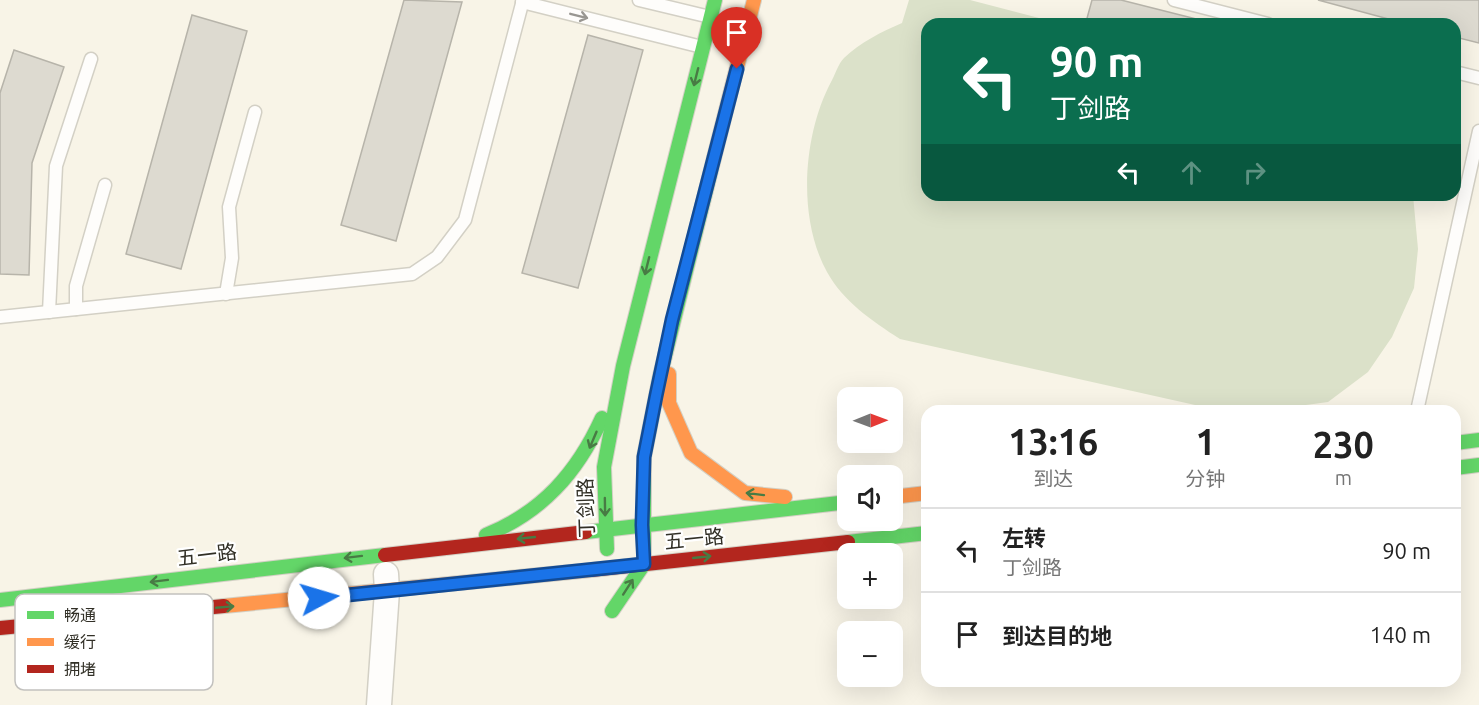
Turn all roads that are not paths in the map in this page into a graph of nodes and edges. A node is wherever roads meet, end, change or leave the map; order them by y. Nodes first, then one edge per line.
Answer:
1 (639, 0) edge
2 (715, 0) edge
3 (754, 0) edge
4 (1174, 0) edge
5 (523, 1) edge
6 (711, 17) junction
7 (1244, 18) edge
8 (703, 47) junction
9 (91, 59) dead end
10 (1461, 74) edge
11 (1479, 78) edge
12 (255, 112) dead end
13 (1479, 131) edge
14 (105, 185) dead end
15 (226, 294) junction
16 (76, 309) junction
17 (49, 312) junction
18 (0, 317) edge
19 (668, 337) junction
20 (623, 366) junction
21 (1418, 405) edge
22 (1479, 440) edge
23 (1461, 442) edge
24 (1479, 465) edge
25 (1461, 467) edge
26 (921, 494) edge
27 (903, 496) edge
28 (837, 502) edge
29 (837, 502) edge
30 (642, 525) junction
31 (605, 529) junction
32 (921, 534) edge
33 (453, 546) junction
34 (384, 554) junction
35 (644, 564) junction
36 (609, 579) junction
37 (387, 591) junction
38 (50, 594) edge
39 (15, 598) edge
40 (0, 600) edge
41 (213, 608) edge
42 (15, 627) edge
43 (0, 628) edge
44 (379, 705) edge

1 - 6 lane
2 - 6 main road, 丁剑路
3 - 19 main road
4 - 7 lane
5 -> 8 lane
5 - 15 lane
6 - 8 main road, 丁剑路
8 -> 20 main road, 丁剑路
9 - 17 lane
10 - 11 lane
12 - 15 lane
13 - 21 lane
14 - 16 lane
15 - 16 lane
16 - 17 lane
17 - 18 lane
28 -> 19 main road
19 - 30 main road
20 -> 31 main road, 丁剑路
20 -> 33 main road
22 - 23 main road
24 - 25 main road
26 - 27 main road
29 - 30 main road, 五一路
30 - 31 main road, 五一路
30 - 35 main road
31 -> 33 main road, 五一路
31 - 36 main road, 丁剑路
35 -> 32 main road, 五一路
33 - 34 main road, 五一路
34 - 37 street
34 -> 38 main road, 五一路
35 - 36 main road, 五一路
36 -> 35 main road, 丁剑路
36 - 37 main road, 五一路
41 -> 37 main road, 五一路
37 - 44 street
39 -> 40 main road, 五一路
43 -> 42 main road, 五一路

